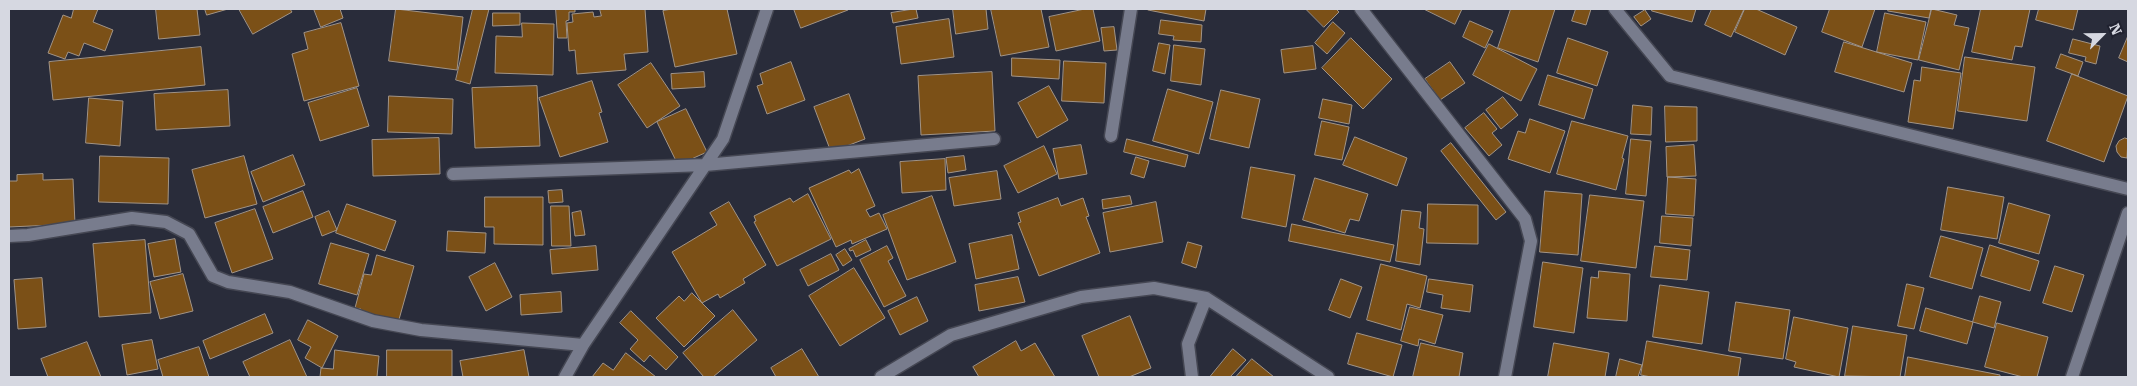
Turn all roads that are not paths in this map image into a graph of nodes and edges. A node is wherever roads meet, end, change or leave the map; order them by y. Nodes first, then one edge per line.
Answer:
1 (767, 9) edge
2 (1131, 9) edge
3 (1361, 9) edge
4 (1615, 9) edge
5 (1111, 136) dead end
6 (994, 139) dead end
7 (705, 165) junction
8 (453, 174) dead end
9 (2128, 189) edge
10 (2128, 213) edge
11 (9, 236) edge
12 (1206, 298) junction
13 (583, 345) junction
14 (565, 377) edge
15 (882, 377) edge
16 (1192, 377) edge
17 (1328, 377) edge
18 (1505, 377) edge
19 (2072, 377) edge

1 - 7 street
2 - 5 street
3 - 18 street
4 - 9 street
6 - 7 street
7 - 8 street
7 - 13 street
10 - 19 street
11 - 13 street
12 - 15 street
12 - 16 street
12 - 17 street
13 - 14 street

